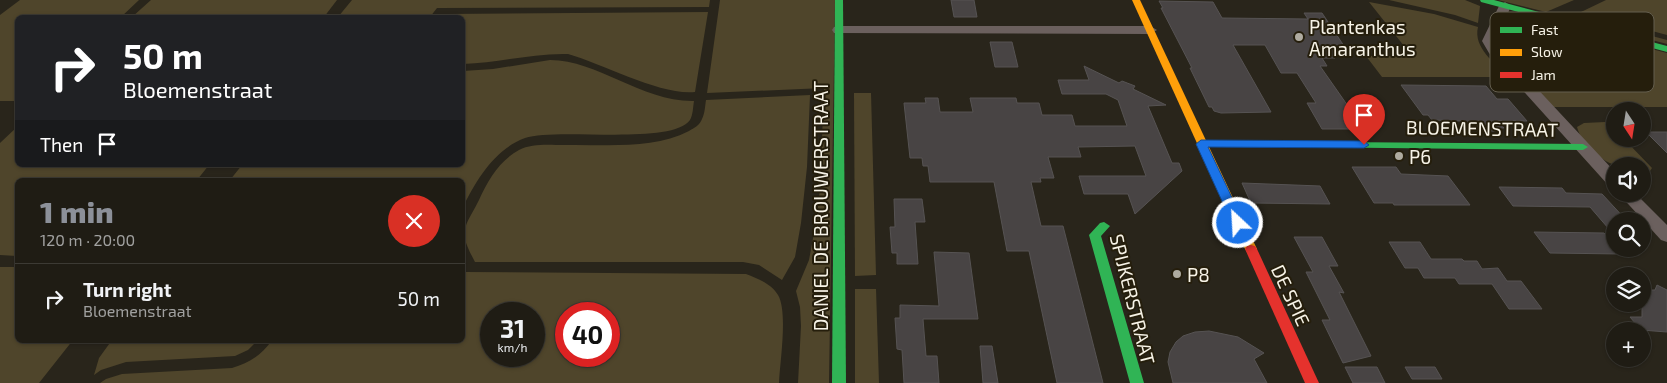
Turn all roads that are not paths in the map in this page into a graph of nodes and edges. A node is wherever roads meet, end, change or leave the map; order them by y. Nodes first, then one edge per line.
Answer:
1 (840, 0) edge
2 (1136, 0) edge
3 (1484, 0) edge
4 (1505, 6) junction
5 (1502, 12) edge
6 (1528, 12) edge
7 (839, 30) junction
8 (1150, 30) junction
9 (1654, 46) edge
10 (1667, 49) edge
11 (1531, 92) edge
12 (1201, 144) junction
13 (1582, 147) junction
14 (1606, 172) edge
15 (1635, 202) edge
16 (1104, 226) dead end
17 (1667, 236) edge
18 (839, 383) edge
19 (1136, 383) edge
20 (1312, 383) edge

1 - 7 street, DANIEL DE BROUWERSTRAAT
2 - 8 street, DE SPIE
3 - 4 street
4 - 5 street
4 - 6 street
7 - 8 street
7 - 18 street, DANIEL DE BROUWERSTRAAT
8 - 12 street, DE SPIE
9 - 10 street
11 - 13 street
12 - 13 street, BLOEMENSTRAAT
12 - 20 street, DE SPIE
13 - 14 street
15 - 17 street
16 - 19 street, SPIJKERSTRAAT

